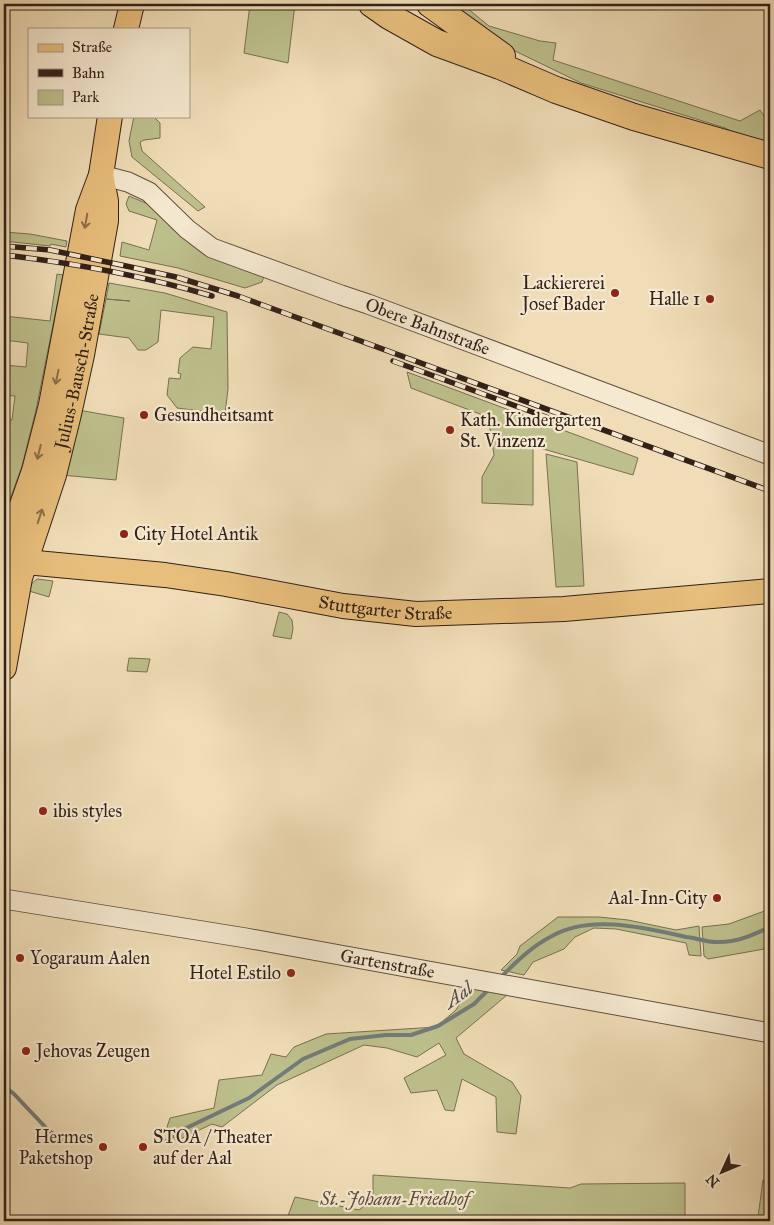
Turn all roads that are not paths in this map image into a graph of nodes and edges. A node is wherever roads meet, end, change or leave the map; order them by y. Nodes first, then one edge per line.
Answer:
1 (132, 4) edge
2 (387, 8) edge
3 (439, 24) edge
4 (126, 28) edge
5 (556, 90) junction
6 (110, 118) edge
7 (770, 156) edge
8 (101, 175) junction
9 (770, 455) edge
10 (11, 560) edge
11 (770, 591) edge
12 (4, 668) edge
13 (4, 899) edge
14 (770, 1033) edge

1 - 4 main road
2 - 3 highway
3 - 5 highway
3 - 5 highway
5 - 7 highway
6 - 8 main road, Julius-Bausch-Straße
8 - 9 street, Obere Bahnstraße
8 - 10 main road, Julius-Bausch-Straße
10 - 11 main road, Stuttgarter Straße
10 - 12 main road, Julius-Bausch-Straße
13 - 14 street, Gartenstraße

